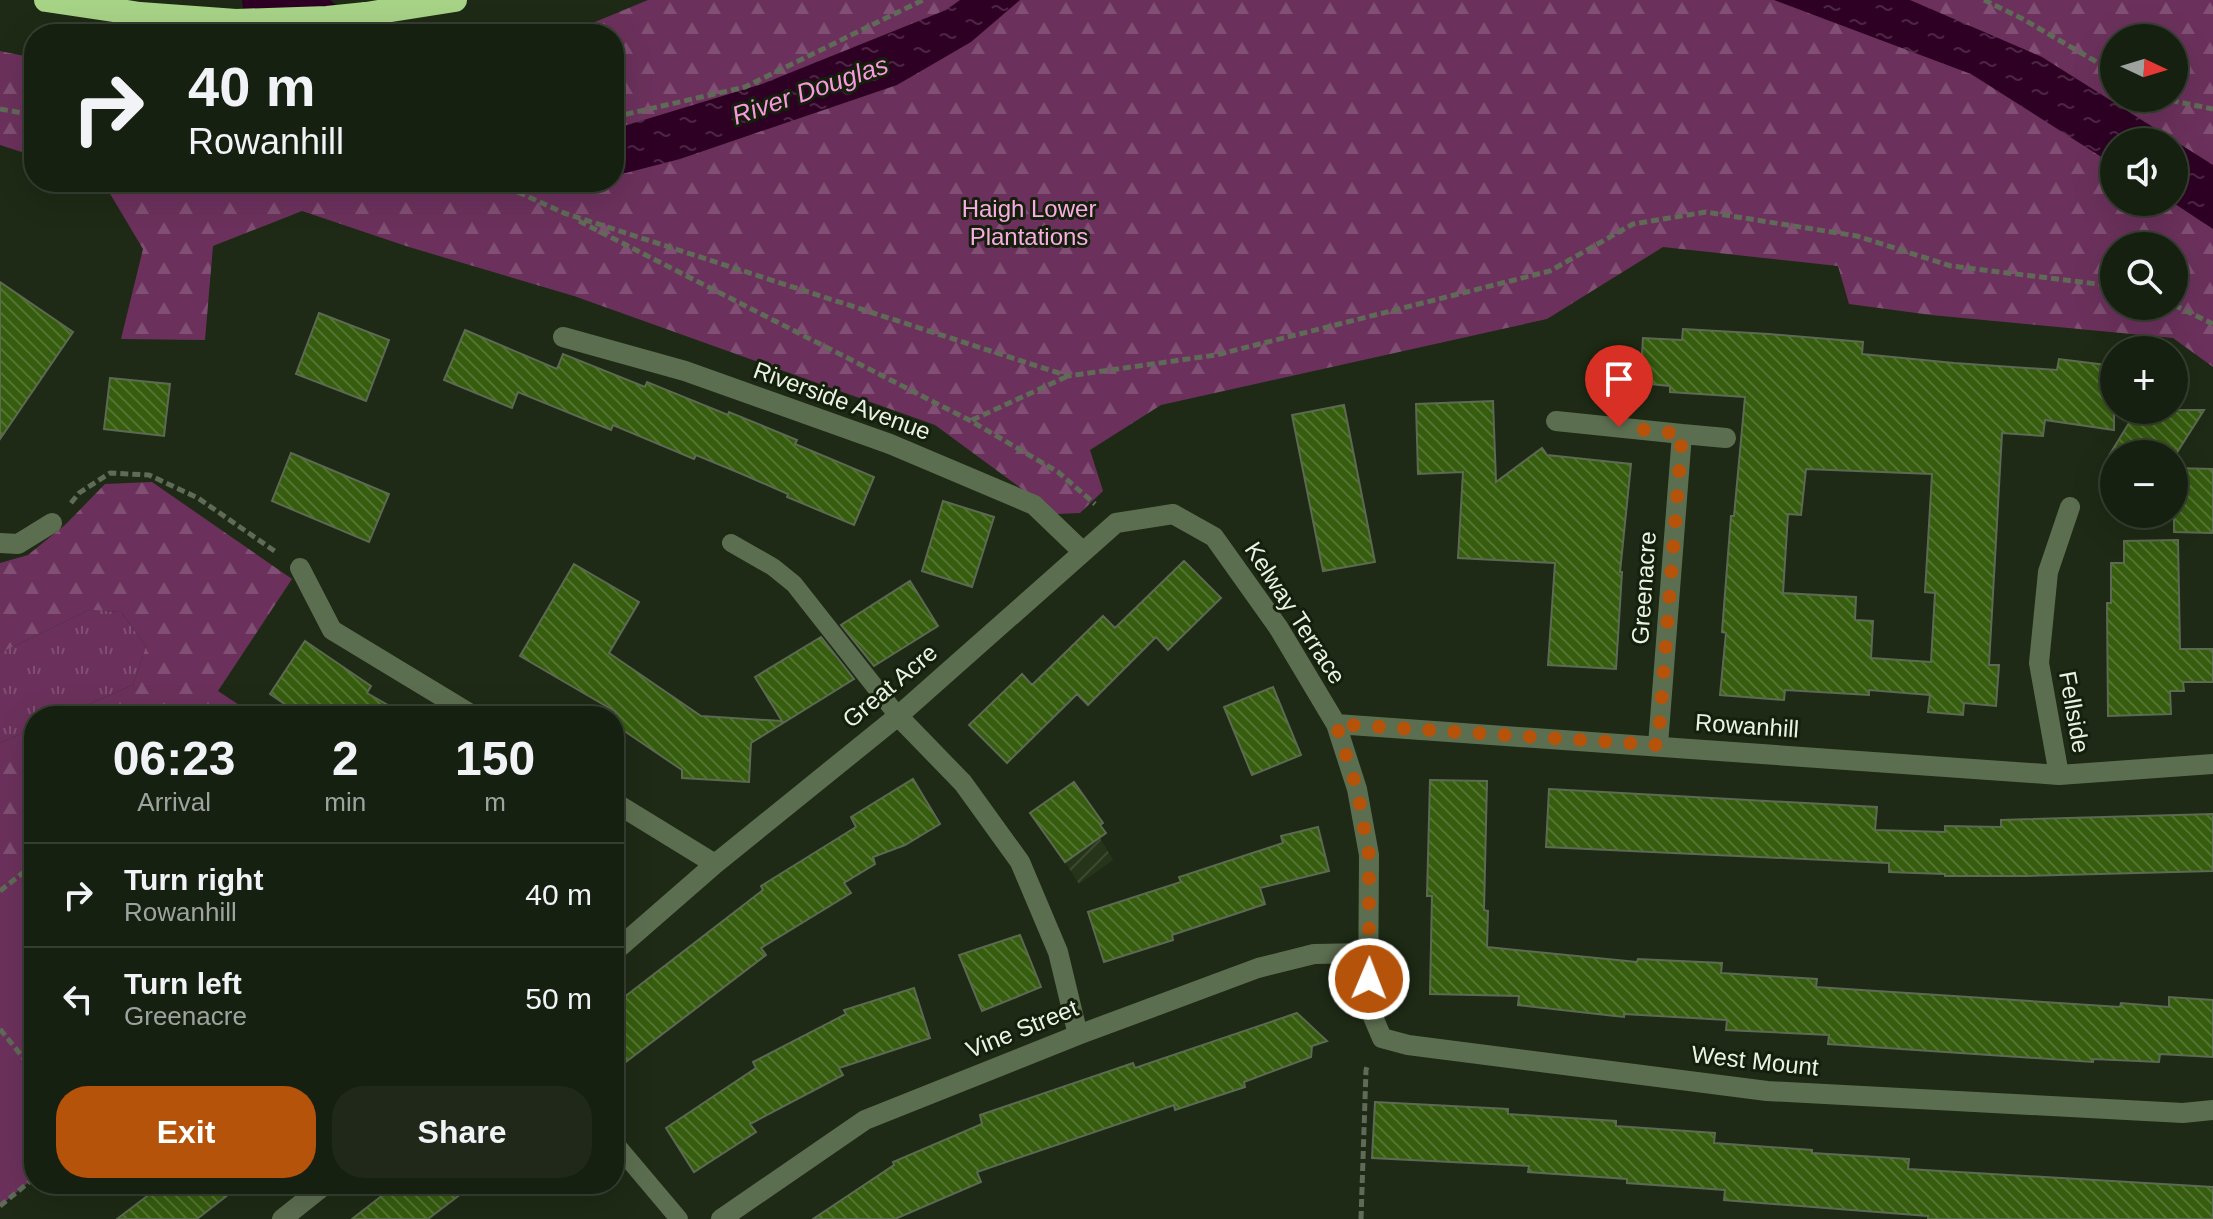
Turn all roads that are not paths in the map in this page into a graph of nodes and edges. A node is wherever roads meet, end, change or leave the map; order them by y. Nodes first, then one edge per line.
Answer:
1 (46, 0) edge
2 (455, 0) edge
3 (563, 337) dead end
4 (1556, 421) dead end
5 (1682, 434) junction
6 (1726, 438) dead end
7 (2070, 507) dead end
8 (52, 523) road end
9 (1214, 537) joint
10 (0, 543) edge
11 (731, 543) dead end
12 (1083, 552) junction
13 (300, 568) road end
14 (457, 706) edge
15 (898, 716) junction
16 (1336, 724) junction
17 (1658, 745) junction
18 (2213, 764) edge
19 (2059, 775) junction
20 (624, 808) edge
21 (715, 864) junction
22 (624, 943) edge
23 (1369, 953) junction
24 (1078, 1035) junction
25 (2213, 1110) edge
26 (624, 1154) edge
27 (313, 1194) edge
28 (282, 1219) edge
29 (679, 1219) edge
30 (721, 1219) edge

1 - 2 highway, bridge
3 - 12 street, Riverside Avenue
4 - 5 street
5 - 6 street
5 - 17 street, Greenacre
7 - 19 street, Fellside
8 - 10 street
9 - 12 street, Great Acre
9 - 16 street, Kelway Terrace
11 - 15 lane
12 - 15 street, Great Acre
13 - 14 street
15 - 21 street, Great Acre
15 - 24 street
16 - 17 street, Rowanhill
16 - 23 street, Kelway Terrace
17 - 19 street, Rowanhill
18 - 19 street, Fellside
20 - 21 street
21 - 22 street, Great Acre
23 - 24 street, Vine Street
23 - 25 street, West Mount
24 - 30 street, Vine Street
26 - 29 lane
27 - 28 street

